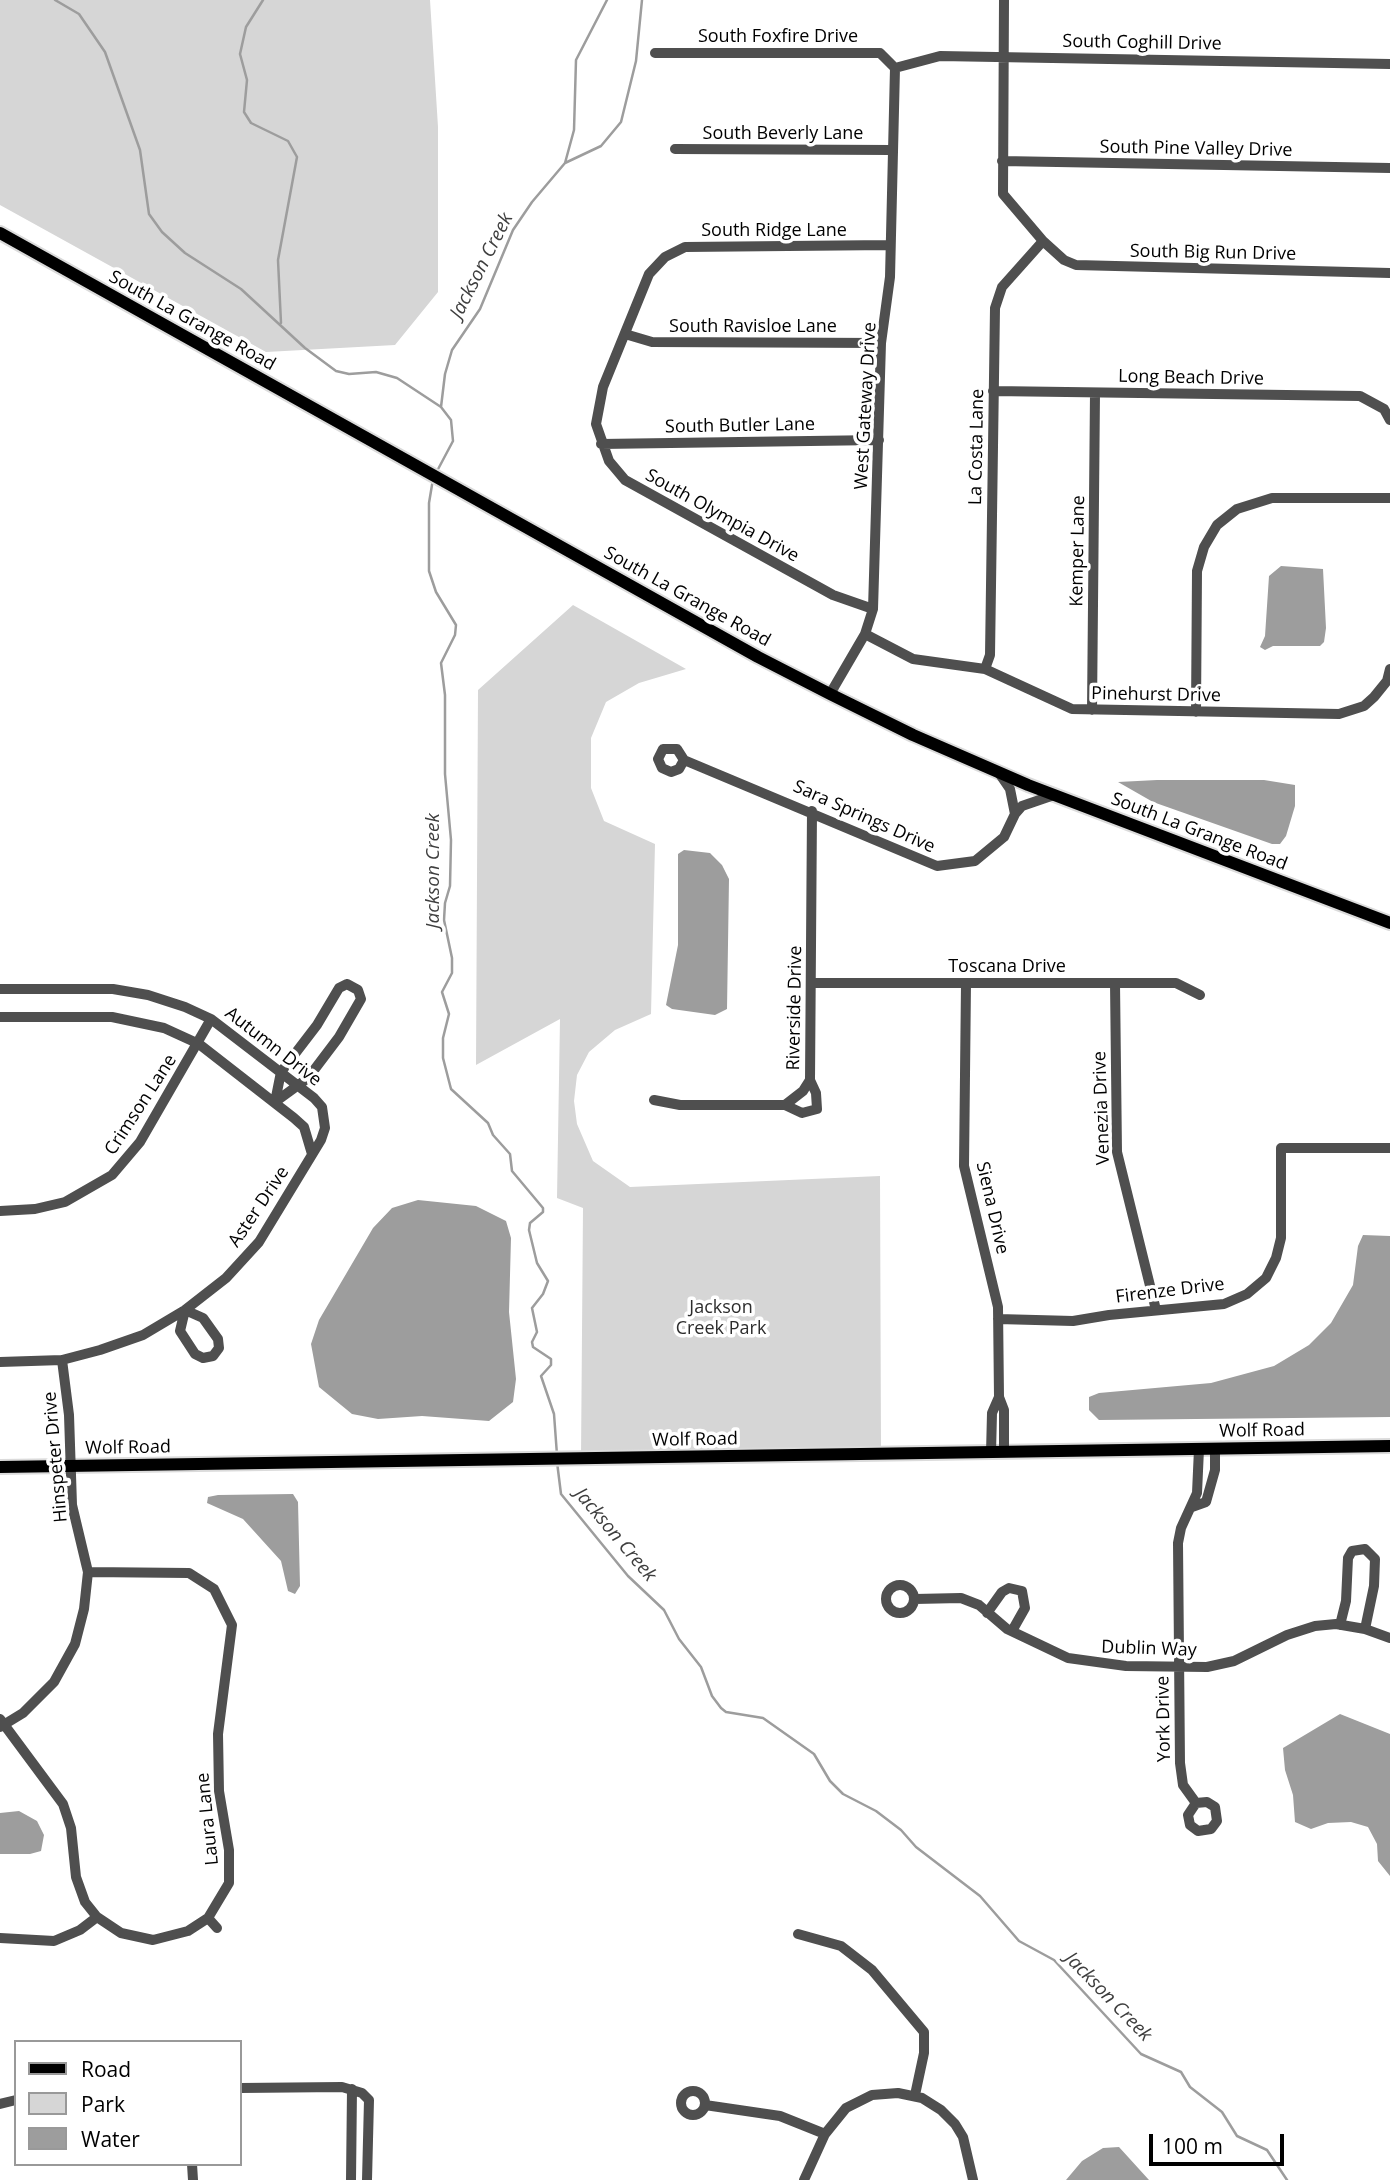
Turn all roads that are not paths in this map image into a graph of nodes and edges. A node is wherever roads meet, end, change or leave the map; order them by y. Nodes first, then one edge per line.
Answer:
1 (1004, 0) edge
2 (655, 53) dead end
3 (1002, 56) junction
4 (1390, 64) edge
5 (895, 68) junction
6 (675, 149) dead end
7 (892, 149) junction
8 (1002, 161) junction
9 (1390, 168) edge
10 (0, 233) edge
11 (1043, 241) junction
12 (890, 246) junction
13 (1390, 273) edge
14 (625, 334) junction
15 (881, 343) junction
16 (993, 391) junction
17 (1095, 393) junction
18 (1390, 420) edge
19 (879, 440) junction
20 (601, 444) junction
21 (1390, 498) edge
22 (873, 609) junction
23 (865, 634) junction
24 (985, 669) junction
25 (1390, 669) edge
26 (830, 694) junction
27 (1092, 710) junction
28 (1196, 712) junction
29 (684, 760) dead end
30 (997, 771) junction
31 (1054, 795) junction
32 (812, 811) junction
33 (1014, 814) junction
34 (1390, 923) edge
35 (811, 983) junction
36 (966, 983) junction
37 (1115, 983) junction
38 (0, 989) edge
39 (1200, 995) dead end
40 (0, 1017) edge
41 (211, 1019) junction
42 (199, 1044) junction
43 (281, 1072) junction
44 (810, 1080) junction
45 (297, 1084) junction
46 (654, 1100) dead end
47 (275, 1102) junction
48 (785, 1105) junction
49 (1390, 1148) edge
50 (312, 1154) junction
51 (0, 1211) edge
52 (185, 1310) junction
53 (1156, 1310) junction
54 (998, 1319) junction
55 (62, 1360) junction
56 (0, 1362) edge
57 (999, 1397) junction
58 (1390, 1446) edge
59 (1199, 1449) junction
60 (1215, 1449) junction
61 (1004, 1452) junction
62 (990, 1453) junction
63 (0, 1467) edge
64 (72, 1467) junction
65 (1192, 1507) junction
66 (88, 1572) junction
67 (915, 1599) dead end
68 (988, 1613) junction
69 (1340, 1625) junction
70 (1365, 1629) junction
71 (1012, 1631) junction
72 (1390, 1638) edge
73 (1179, 1667) junction
74 (2, 1724) edge
75 (1196, 1803) dead end
76 (97, 1917) junction
77 (208, 1918) junction
78 (217, 1928) dead end
79 (798, 1934) dead end
80 (0, 1938) edge
81 (242, 2088) edge
82 (352, 2089) junction
83 (915, 2095) junction
84 (705, 2105) dead end
85 (825, 2134) junction
86 (351, 2180) edge
87 (367, 2180) edge
88 (804, 2180) edge
89 (973, 2180) edge

1 - 3 street, South Big Run Drive
2 - 5 street, South Foxfire Drive
3 - 4 street, South Coghill Drive
3 - 5 street, South Coghill Drive
3 - 8 street, South Big Run Drive
5 - 7 street, West Gateway Drive
6 - 7 street, South Beverly Lane
7 - 12 street, West Gateway Drive
8 - 9 street, South Pine Valley Drive
8 - 11 street, South Big Run Drive
10 - 26 main road, South La Grange Road
11 - 13 street, South Big Run Drive
11 - 16 street, La Costa Lane
12 - 14 street, South Ridge Lane
12 - 15 street, West Gateway Drive
14 - 15 street, South Ravisloe Lane
14 - 20 street, South Olympia Drive
15 - 19 street, West Gateway Drive
16 - 17 street, Long Beach Drive
16 - 24 street, La Costa Lane
17 - 18 street, Long Beach Drive
17 - 27 street, Kemper Lane
19 - 20 street, South Butler Lane
19 - 22 street, West Gateway Drive
20 - 22 street, South Olympia Drive
21 - 28 street
22 - 23 street, West Gateway Drive
23 - 24 street, Pinehurst Drive
23 - 26 street, West Gateway Drive
24 - 27 street, Pinehurst Drive
25 - 28 street, Pinehurst Drive
26 - 30 main road, South La Grange Road
27 - 28 street, Pinehurst Drive
29 - 32 street, Sara Springs Drive
30 - 31 main road, South La Grange Road
30 - 33 street
31 - 33 street
31 - 34 main road, South La Grange Road
32 - 33 street, Sara Springs Drive
32 - 35 street, Riverside Drive
35 - 36 street, Toscana Drive
35 - 44 street, Riverside Drive
36 - 37 street, Toscana Drive
36 - 54 street, Siena Drive
37 - 39 street, Toscana Drive
37 - 53 street, Venezia Drive
38 - 41 street, Autumn Drive
40 - 42 street
41 - 42 street, Crimson Lane
41 - 43 street, Autumn Drive
42 - 47 street
42 - 51 street, Crimson Lane
43 - 45 street, Autumn Drive
43 - 45 street
43 - 47 street
44 - 48 street, Riverside Drive
44 - 48 street
45 - 47 street
45 - 50 street, Autumn Drive
46 - 48 street
47 - 50 street
49 - 53 street, Firenze Drive
50 - 52 street, Aster Drive
52 - 52 street
52 - 55 street, Aster Drive
53 - 54 street, Firenze Drive
54 - 57 street, Siena Drive
55 - 56 street, Aster Drive
55 - 64 street, Hinspeter Drive
57 - 61 street, Siena Drive
57 - 62 street, Siena Drive
58 - 60 main road, Wolf Road
59 - 60 main road, Wolf Road
59 - 61 main road, Wolf Road
59 - 65 street, York Drive
60 - 65 street, York Drive
61 - 62 main road, Wolf Road
62 - 64 main road, Wolf Road
63 - 64 main road, Wolf Road
64 - 66 street, Hinspeter Drive
65 - 73 street, York Drive
66 - 74 street, Hinspeter Drive
66 - 77 street, Laura Lane
67 - 68 street, Dublin Way
68 - 71 street, Dublin Way
68 - 71 street
69 - 70 street, Dublin Way
69 - 70 street
69 - 73 street, Dublin Way
70 - 72 street, Dublin Way
71 - 73 street, Dublin Way
73 - 75 street, York Drive
74 - 76 street
76 - 77 street
76 - 80 street
77 - 78 street
79 - 83 street
81 - 82 street
82 - 86 street
82 - 87 street
83 - 85 street
83 - 89 street
84 - 85 street
85 - 88 street

